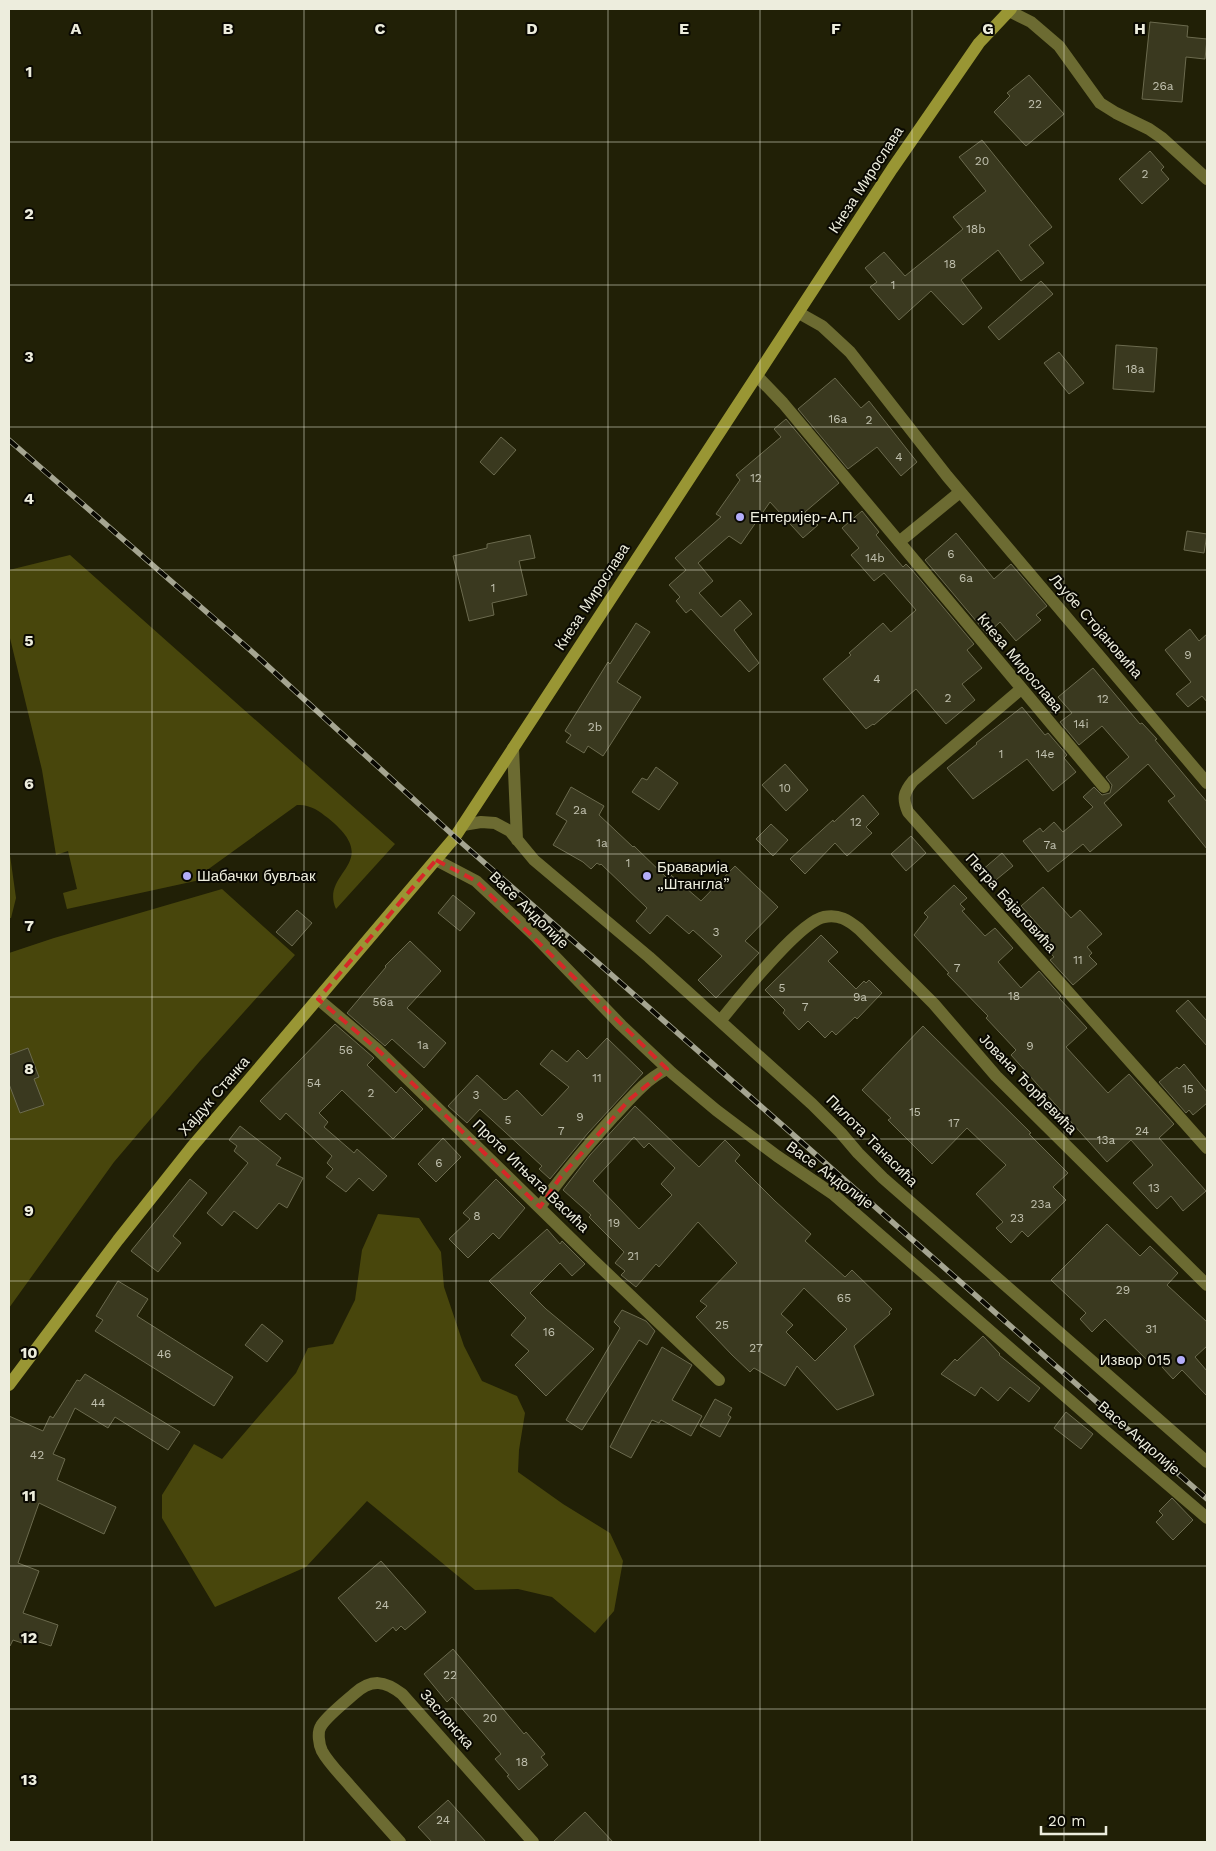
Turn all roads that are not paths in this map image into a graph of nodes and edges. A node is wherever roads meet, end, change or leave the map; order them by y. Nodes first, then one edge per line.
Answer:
1 (1010, 10) edge
2 (1207, 179) edge
3 (799, 312) junction
4 (757, 376) junction
5 (960, 492) junction
6 (899, 542) junction
7 (1021, 689) junction
8 (513, 748) junction
9 (1207, 783) edge
10 (1104, 787) dead end
11 (463, 825) junction
12 (455, 837) joint
13 (517, 840) junction
14 (436, 860) junction
15 (318, 999) junction
16 (721, 1020) junction
17 (667, 1069) junction
18 (1207, 1148) edge
19 (540, 1207) junction
20 (1207, 1285) edge
21 (719, 1380) dead end
22 (9, 1385) edge
23 (1207, 1462) edge
24 (1207, 1518) edge
25 (400, 1842) edge
26 (533, 1842) edge

1 - 2 street
1 - 3 street, Кнеза Мирослава
3 - 4 street, Кнеза Мирослава
3 - 5 street, Љубе Стојановића
4 - 6 street, Кнеза Мирослава
4 - 8 street, Кнеза Мирослава
5 - 6 street
5 - 9 street, Љубе Стојановића
6 - 7 street, Кнеза Мирослава
7 - 10 street, Кнеза Мирослава
7 - 18 street, Петра Бајаловића
8 - 11 street, Кнеза Мирослава
8 - 13 street
11 - 12 street, Кнеза Мирослава
11 - 13 street, Пилота Танасића
12 - 14 street, Хајдук Станка
13 - 16 street, Пилота Танасића
14 - 15 street, Хајдук Станка
14 - 17 street, Васе Андолије
15 - 19 street, Проте Игњата Васића
15 - 22 street, Хајдук Станка
16 - 20 street, Јована Ђорђевића
16 - 23 street, Пилота Танасића
17 - 19 street
17 - 24 street, Васе Андолије
19 - 21 street, Проте Игњата Васића
25 - 26 street, Заслонска

